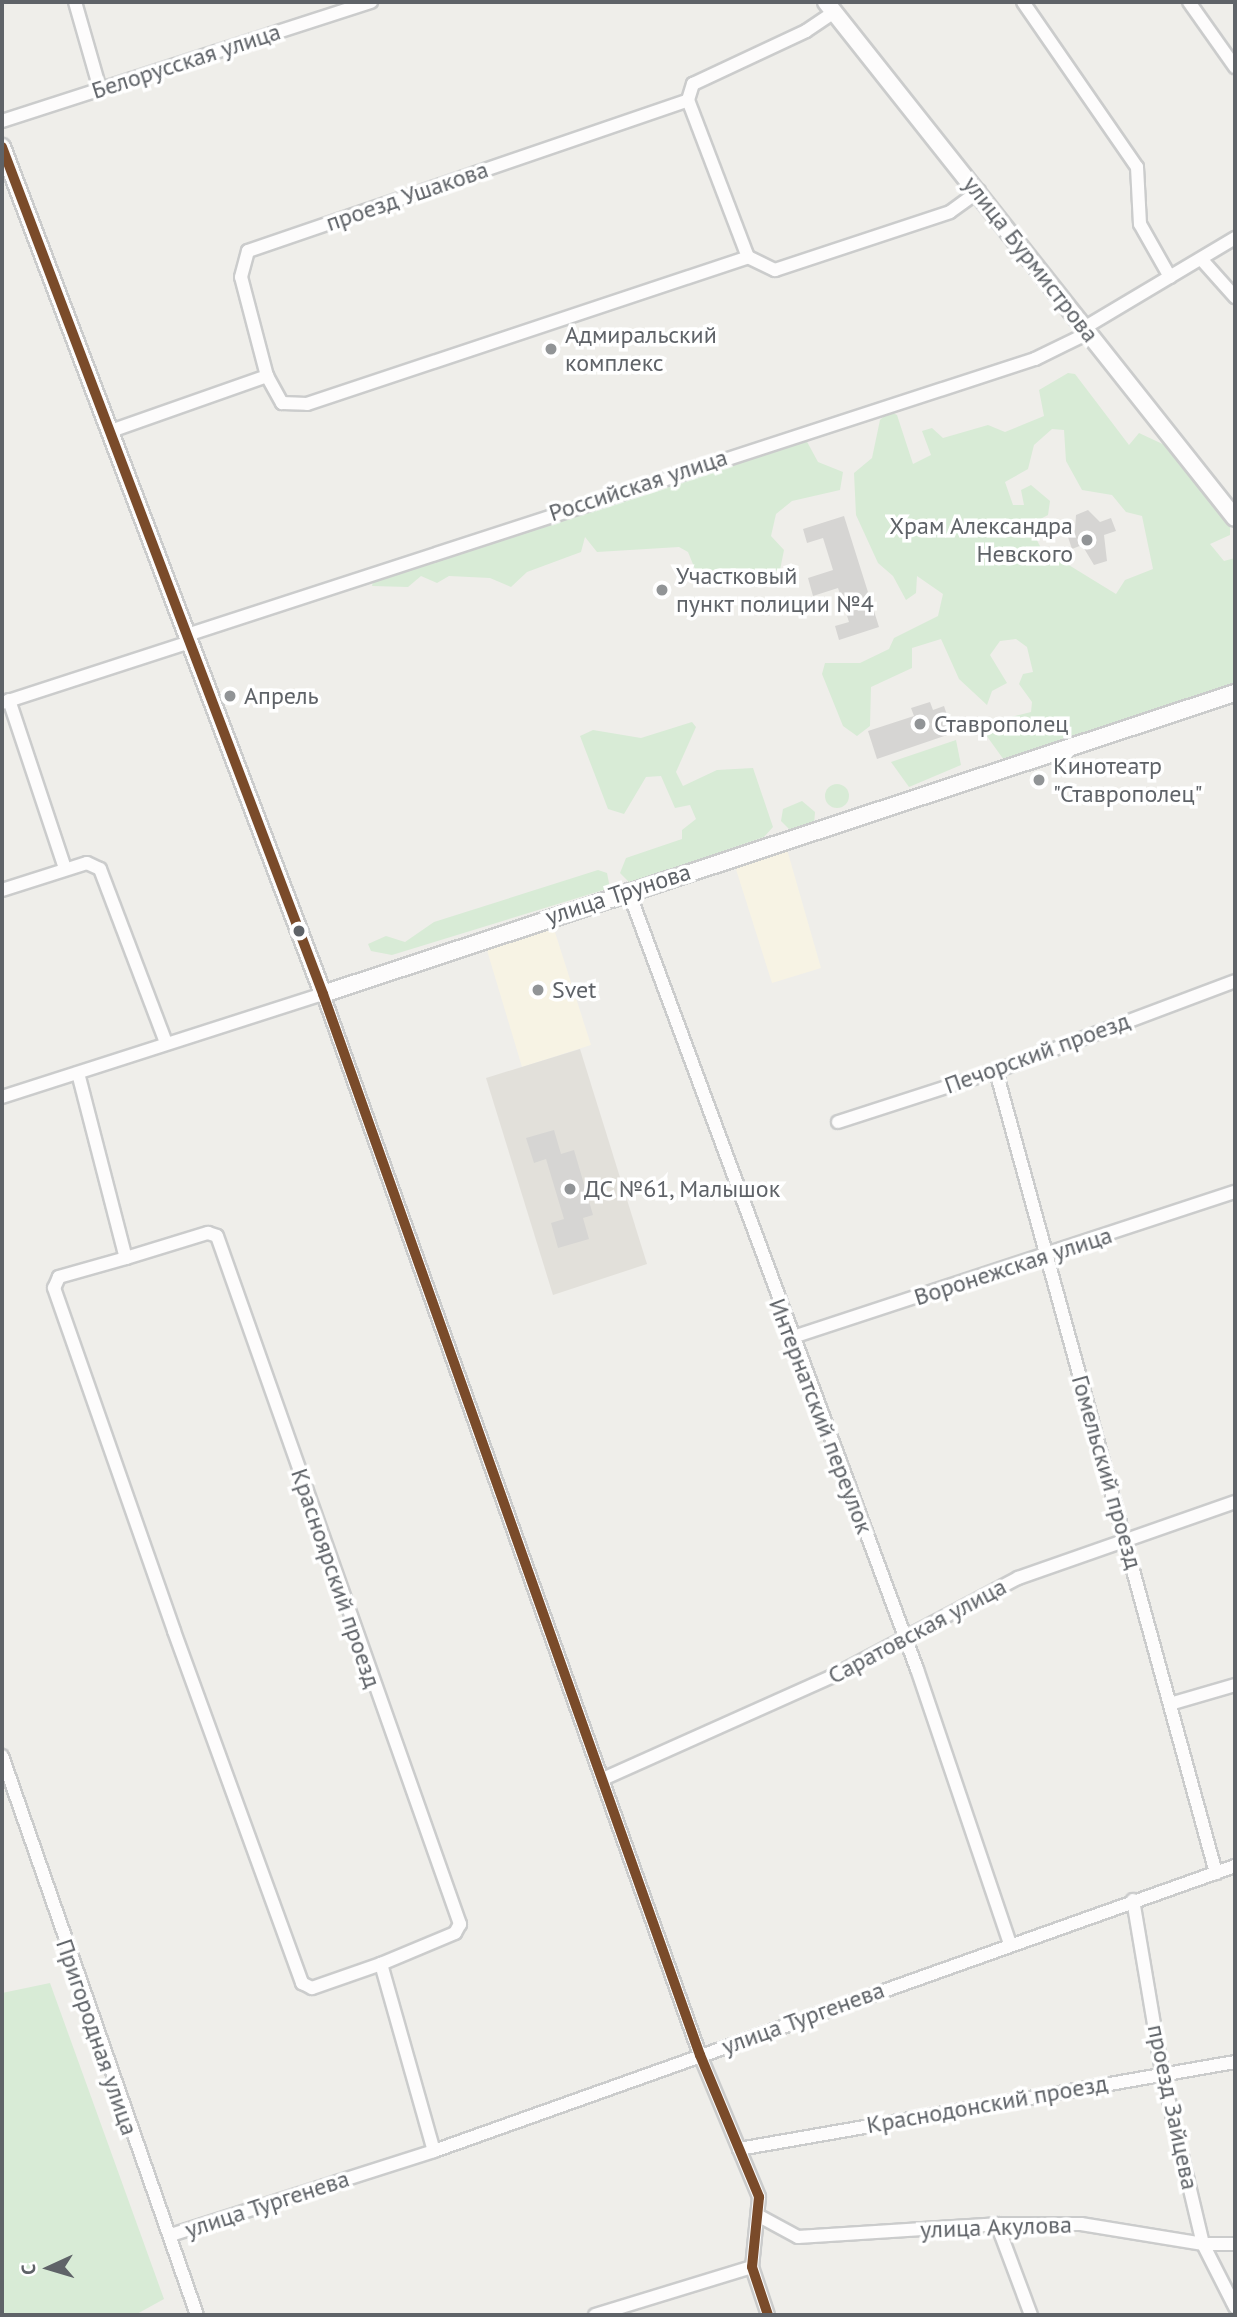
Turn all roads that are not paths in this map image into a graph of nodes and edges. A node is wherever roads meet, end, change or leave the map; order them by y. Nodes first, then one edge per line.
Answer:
1 (75, 2) edge
2 (371, 2) edge
3 (1023, 2) edge
4 (1189, 2) edge
5 (830, 7) edge
6 (1235, 67) edge
7 (100, 89) junction
8 (688, 100) junction
9 (2, 121) edge
10 (2, 147) edge
11 (979, 191) junction
12 (1235, 238) edge
13 (748, 257) junction
14 (1202, 260) junction
15 (1170, 277) junction
16 (1235, 297) edge
17 (1086, 330) junction
18 (267, 376) junction
19 (108, 432) junction
20 (1235, 518) edge
21 (188, 639) junction
22 (1235, 693) edge
23 (5, 701) edge
24 (65, 868) junction
25 (2, 890) edge
26 (628, 890) junction
27 (1235, 981) edge
28 (323, 994) junction
29 (166, 1043) junction
30 (996, 1071) junction
31 (78, 1073) junction
32 (2, 1097) edge
33 (838, 1122) dead end
34 (1235, 1192) edge
35 (1045, 1257) junction
36 (126, 1258) junction
37 (790, 1338) junction
38 (1235, 1502) edge
39 (1126, 1538) junction
40 (904, 1634) junction
41 (1235, 1685) edge
42 (1173, 1703) junction
43 (2, 1756) edge
44 (605, 1778) junction
45 (1235, 1866) edge
46 (1216, 1872) junction
47 (1133, 1900) junction
48 (1010, 1944) junction
49 (381, 1964) junction
50 (700, 2055) junction
51 (1235, 2062) edge
52 (1162, 2072) junction
53 (739, 2149) junction
54 (434, 2151) junction
55 (761, 2217) junction
56 (996, 2224) junction
57 (171, 2235) junction
58 (1203, 2244) junction
59 (1235, 2244) edge
60 (752, 2267) junction
61 (1235, 2307) edge
62 (197, 2315) edge
63 (595, 2315) edge
64 (768, 2315) edge
65 (1031, 2315) edge

1 - 7 street
2 - 7 street, Белорусская улица
3 - 15 street
4 - 6 street
5 - 8 street, проезд Ушакова
5 - 11 street, улица Бурмистрова
7 - 9 street, Белорусская улица
8 - 13 street
8 - 18 street, проезд Ушакова
10 - 19 street
11 - 13 street
11 - 17 street, улица Бурмистрова
12 - 14 street, Российская улица
13 - 18 street, проезд Ушакова
14 - 15 street, Российская улица
14 - 16 street
15 - 17 street, Российская улица
17 - 20 street, улица Бурмистрова
17 - 21 street, Российская улица
18 - 19 street
19 - 21 street
21 - 23 street, Российская улица
21 - 28 street
22 - 26 street, улица Трунова
23 - 24 street
24 - 25 street
24 - 29 street
26 - 28 street, улица Трунова
26 - 37 street, Интернатский переулок
27 - 30 street, Печорский проезд
28 - 29 street, улица Трунова
28 - 44 street
29 - 31 street, улица Трунова
30 - 33 street, Печорский проезд
30 - 35 street, Гомельский проезд
31 - 32 street, улица Трунова
31 - 36 street
34 - 35 street, Воронежская улица
35 - 37 street, Воронежская улица
35 - 39 street, Гомельский проезд
36 - 49 street, Красноярский проезд
36 - 49 street, Красноярский проезд
37 - 40 street, Интернатский переулок
38 - 39 street, Саратовская улица
39 - 40 street, Саратовская улица
39 - 42 street, Гомельский проезд
40 - 44 street, Саратовская улица
40 - 48 street, Интернатский переулок
41 - 42 street
42 - 46 street, Гомельский проезд
43 - 57 street, Пригородная улица
44 - 50 street
45 - 46 street, улица Тургенева
46 - 47 street, улица Тургенева
47 - 48 street, улица Тургенева
47 - 52 street, проезд Зайцева
48 - 50 street, улица Тургенева
49 - 54 street
50 - 53 street
50 - 54 street, улица Тургенева
51 - 52 street, Краснодонский проезд
52 - 53 street, Краснодонский проезд
52 - 58 street, проезд Зайцева
53 - 55 street
54 - 57 street, улица Тургенева
55 - 56 street, улица Акулова
55 - 60 street
56 - 58 street, улица Акулова
56 - 65 street
57 - 62 street, Пригородная улица
58 - 59 street, улица Акулова
58 - 61 street, проезд Зайцева
60 - 63 street
60 - 64 street

